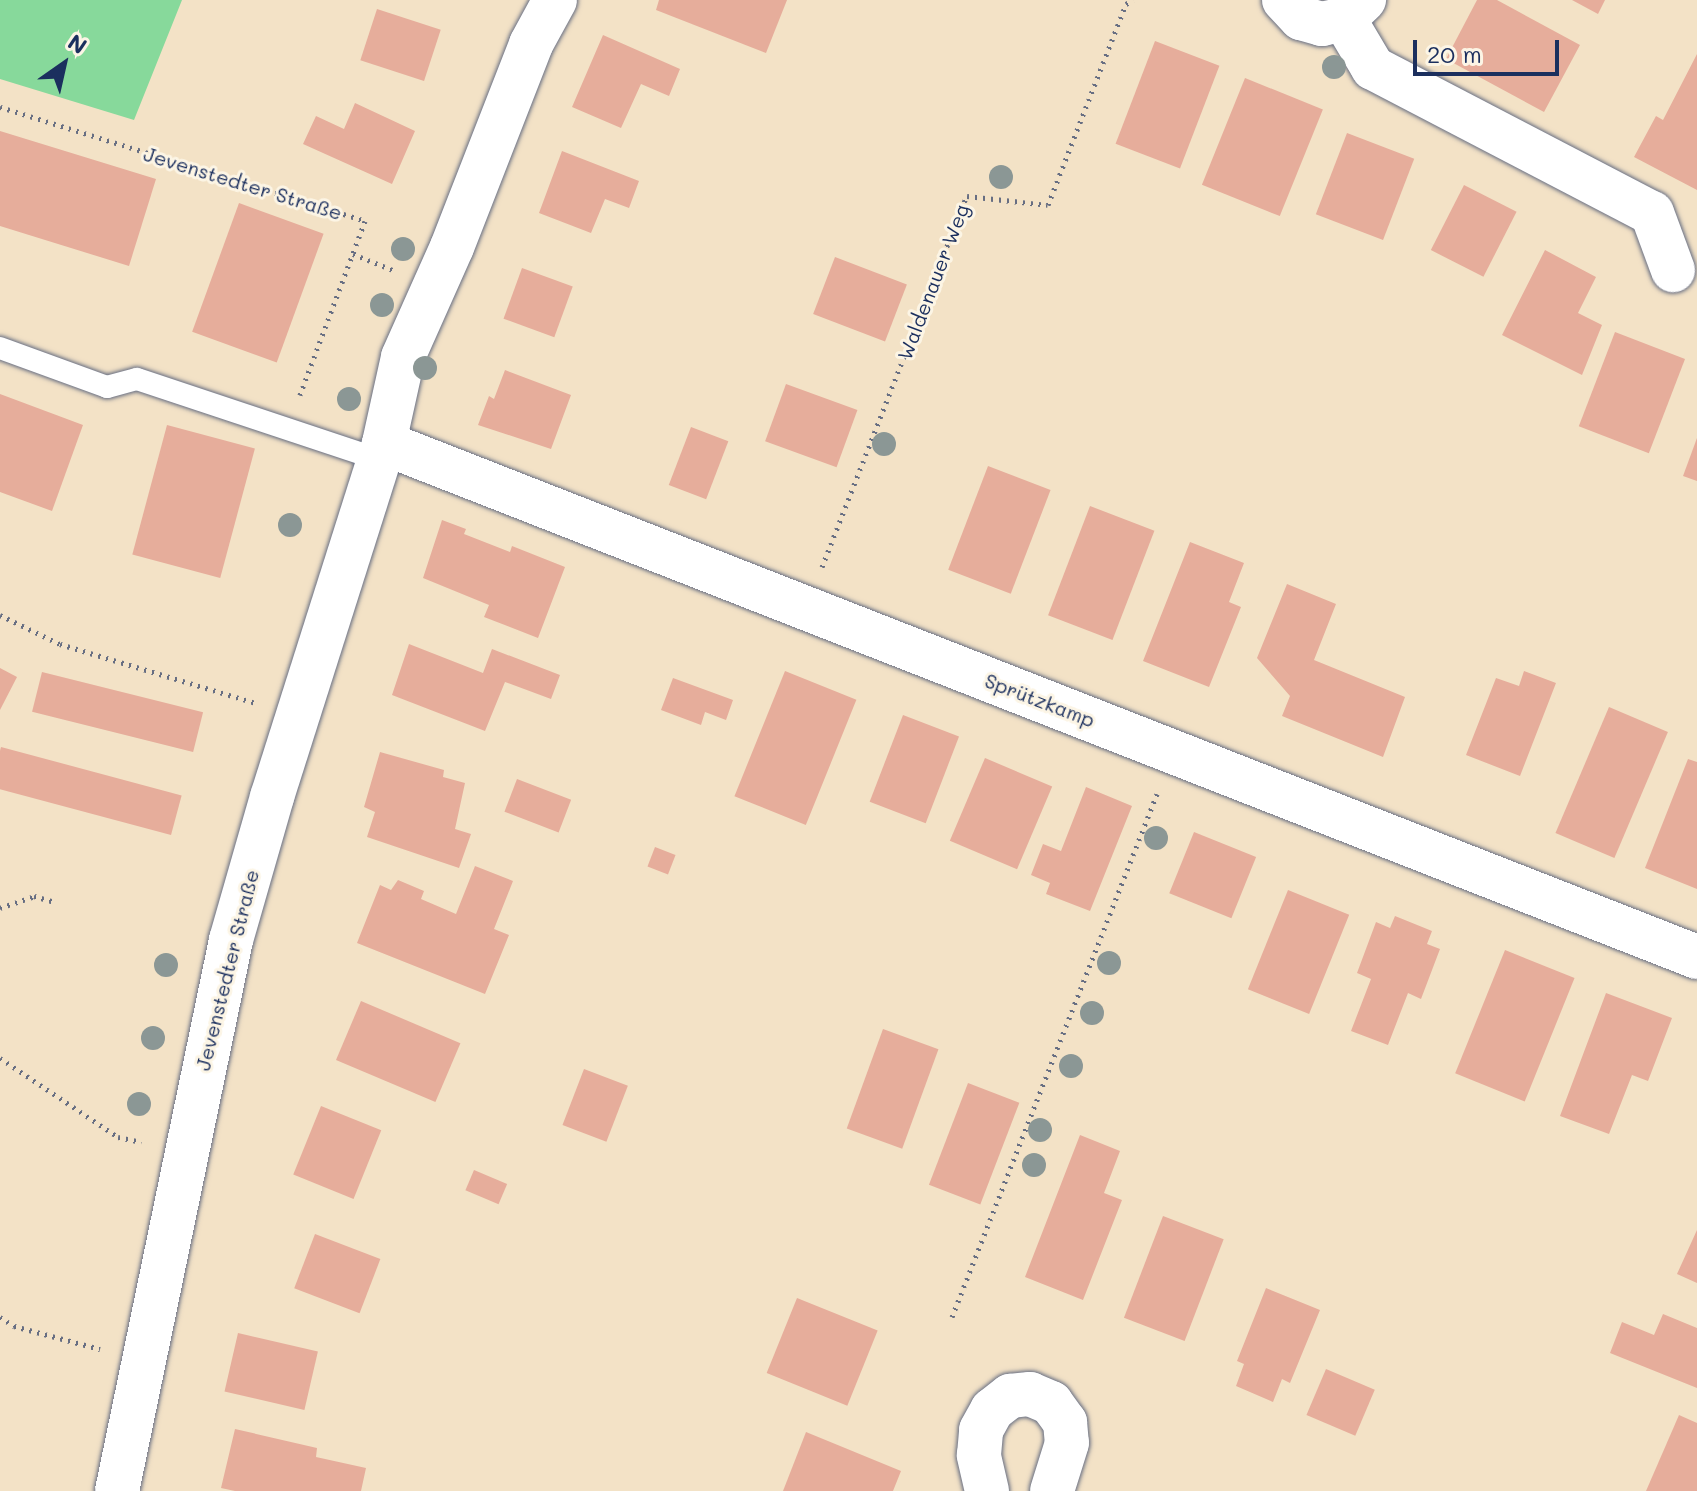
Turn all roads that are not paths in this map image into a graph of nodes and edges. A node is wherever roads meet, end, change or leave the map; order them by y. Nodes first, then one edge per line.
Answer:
1 (555, 0) edge
2 (1284, 0) edge
3 (1354, 10) edge
4 (1673, 270) dead end
5 (0, 348) edge
6 (381, 451) junction
7 (1697, 957) edge
8 (117, 1491) edge
9 (987, 1491) edge
10 (1052, 1491) edge

1 - 6 street, Jevenstedter Straße
2 - 3 street
3 - 4 street
5 - 6 lane
6 - 7 street, Sprützkamp
6 - 8 street, Jevenstedter Straße
9 - 10 street

